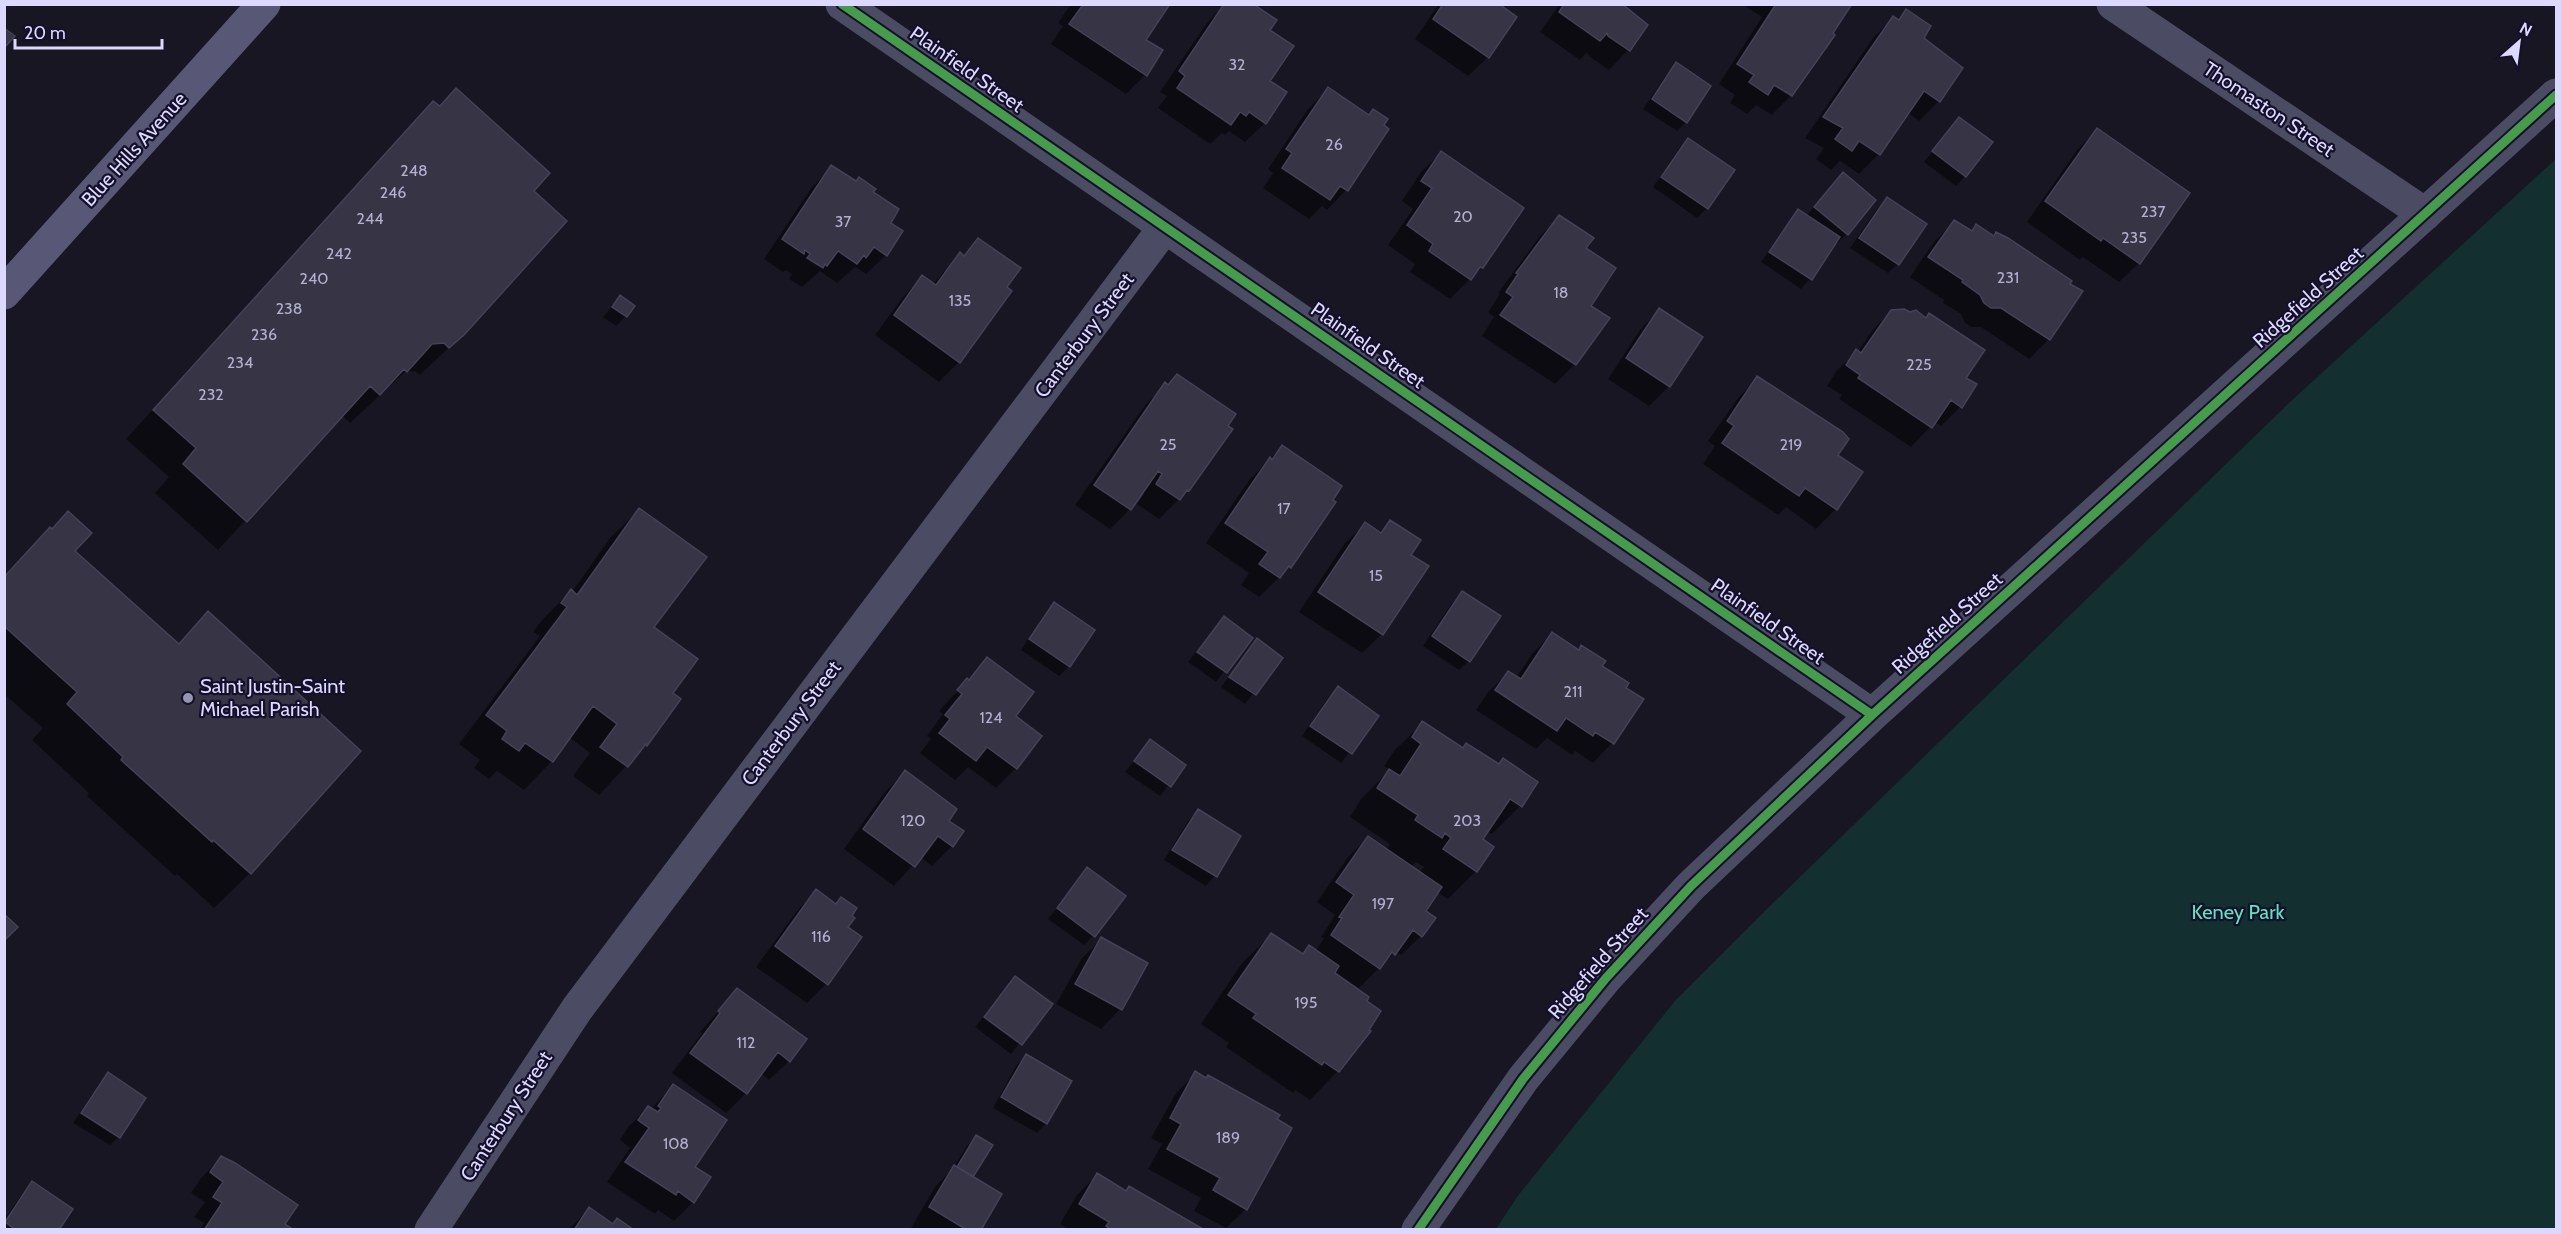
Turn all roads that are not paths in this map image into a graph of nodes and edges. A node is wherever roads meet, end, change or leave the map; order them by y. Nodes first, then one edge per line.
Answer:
1 (264, 4) edge
2 (842, 4) edge
3 (2112, 4) edge
4 (2556, 95) edge
5 (2425, 214) junction
6 (1165, 226) junction
7 (4, 293) edge
8 (1872, 715) junction
9 (431, 1230) edge
10 (1418, 1230) edge

1 - 7 main road, Blue Hills Avenue
2 - 6 street, Plainfield Street
3 - 5 street, Thomaston Street
4 - 5 street, Ridgefield Street
5 - 8 street, Ridgefield Street
6 - 8 street, Plainfield Street
6 - 9 street, Canterbury Street
8 - 10 street, Ridgefield Street

